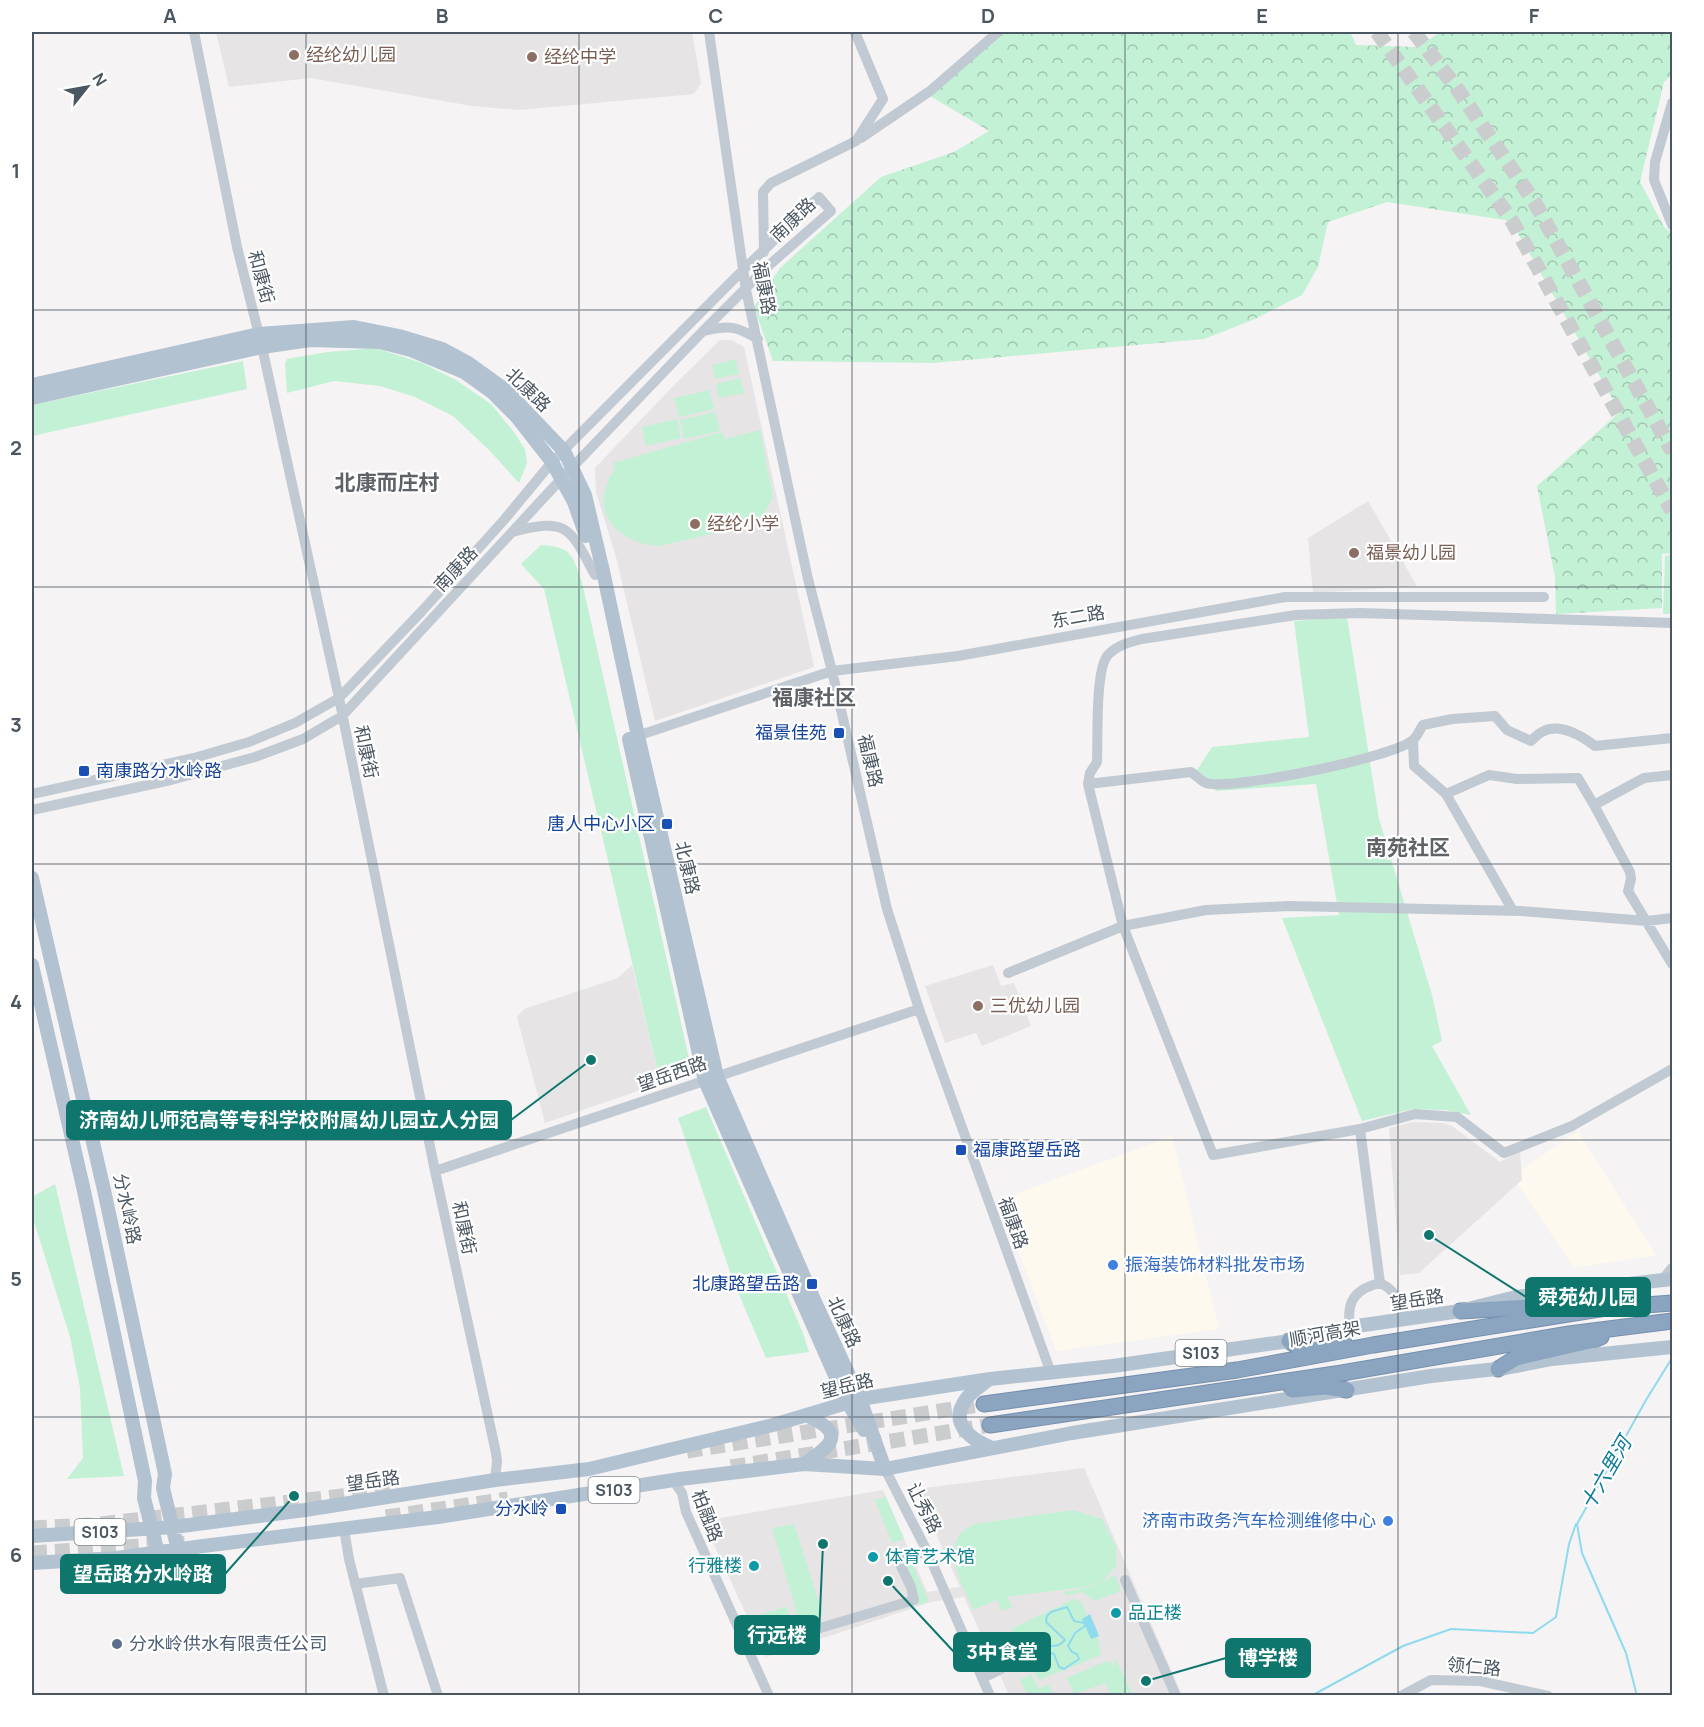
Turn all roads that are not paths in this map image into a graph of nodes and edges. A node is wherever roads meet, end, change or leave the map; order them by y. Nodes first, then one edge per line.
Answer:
1 (194, 32) edge
2 (709, 32) edge
3 (855, 32) edge
4 (998, 32) edge
5 (1672, 103) edge
6 (856, 141) junction
7 (1672, 225) edge
8 (764, 250) junction
9 (767, 267) junction
10 (743, 270) junction
11 (746, 290) junction
12 (703, 331) junction
13 (758, 339) junction
14 (261, 340) junction
15 (32, 385) edge
16 (32, 398) edge
17 (564, 451) junction
18 (552, 462) junction
19 (572, 468) junction
20 (562, 478) junction
21 (513, 532) junction
22 (595, 575) junction
23 (1544, 597) dead end
24 (1672, 623) edge
25 (832, 671) junction
26 (339, 698) junction
27 (342, 716) junction
28 (633, 737) junction
29 (1672, 738) edge
30 (1413, 741) junction
31 (1672, 775) edge
32 (1088, 784) junction
33 (32, 794) edge
34 (1446, 794) junction
35 (1594, 805) junction
36 (32, 810) edge
37 (32, 878) edge
38 (1513, 911) junction
39 (1672, 918) edge
40 (1647, 921) junction
41 (1122, 926) junction
42 (1672, 964) edge
43 (32, 965) edge
44 (1008, 973) dead end
45 (919, 1009) junction
46 (1672, 1069) edge
47 (711, 1079) junction
48 (1360, 1129) junction
49 (435, 1171) junction
50 (104, 1190) junction
51 (84, 1191) junction
52 (1672, 1268) edge
53 (1668, 1279) edge
54 (1380, 1283) junction
55 (1672, 1303) edge
56 (1606, 1308) junction
57 (1460, 1311) junction
58 (1406, 1320) junction
59 (1672, 1321) edge
60 (1350, 1327) junction
61 (1619, 1328) junction
62 (1289, 1341) junction
63 (1373, 1345) junction
64 (1672, 1347) edge
65 (1498, 1369) junction
66 (1051, 1373) junction
67 (990, 1379) junction
68 (1264, 1384) junction
69 (1347, 1390) junction
70 (854, 1400) junction
71 (984, 1404) tunnel mouth
72 (808, 1416) junction
73 (990, 1425) tunnel mouth
74 (992, 1448) junction
75 (804, 1464) junction
76 (885, 1469) junction
77 (495, 1480) junction
78 (673, 1480) junction
79 (174, 1527) junction
80 (344, 1528) junction
81 (151, 1529) junction
82 (32, 1536) edge
83 (178, 1550) junction
84 (927, 1551) junction
85 (158, 1552) junction
86 (32, 1563) edge
87 (1125, 1580) dead end
88 (356, 1584) junction
89 (800, 1635) dead end
90 (1001, 1669) dead end
91 (983, 1678) junction
92 (384, 1695) edge
93 (438, 1695) edge
94 (769, 1695) edge
95 (990, 1695) edge
96 (1176, 1695) edge
97 (1401, 1695) edge
98 (1548, 1695) edge

1 - 14 street, 和康街
2 - 10 street, 福康路
3 - 6 street
4 - 6 street
5 - 7 street
6 - 8 street
8 - 9 street
8 - 9 street, 南康路
8 - 10 street, 南康路
9 - 11 street, 南康路
10 - 11 street, 福康路
10 - 17 street, 南康路
11 - 12 street, 南康路
11 - 13 street, 福康路
12 - 13 street
12 - 19 street, 南康路
13 - 25 street, 福康路
14 - 15 main road, 北康路
14 - 16 main road, 北康路
14 - 17 main road, 北康路
14 - 18 main road, 北康路
14 - 26 street, 和康街
17 - 18 street, 南康路
17 - 19 main road, 北康路
18 - 20 main road, 北康路
18 - 26 street, 南康路
19 - 20 street, 南康路
19 - 28 main road, 北康路
20 - 21 street, 南康路
20 - 22 main road, 北康路
21 - 22 street
21 - 27 street, 南康路
22 - 28 main road, 北康路
23 - 25 street, 东二路
24 - 32 street
25 - 28 street, 东二路
25 - 45 street, 福康路
26 - 27 street, 和康街
26 - 33 street, 南康路
27 - 36 street, 南康路
27 - 49 street, 和康街
28 - 47 main road, 北康路
29 - 30 street
30 - 32 street
30 - 34 street
31 - 35 street
32 - 41 street
34 - 35 street
34 - 38 street
35 - 40 street
37 - 50 main road, 分水岭路
38 - 40 street
38 - 41 street
39 - 40 street
40 - 42 street
41 - 44 street
41 - 48 street
43 - 51 main road
45 - 47 street, 望岳西路
45 - 66 street, 福康路
46 - 48 street
47 - 49 street, 望岳西路
47 - 70 main road, 北康路
48 - 54 street
49 - 77 street, 和康街
50 - 51 street
50 - 79 main road, 分水岭路
51 - 81 main road
52 - 53 street
53 - 57 main road, 望岳路 / S103
54 - 58 street
54 - 60 street
55 - 56 highway, 顺河高架
56 - 57 highway
56 - 63 highway, 顺河高架
57 - 58 main road, 望岳路 / S103
58 - 60 main road, 望岳路 / S103
59 - 61 highway
60 - 62 main road, 望岳路 / S103
61 - 65 highway
61 - 68 highway
62 - 63 highway
62 - 66 main road, 望岳路 / S103
63 - 71 highway, 顺河高架
64 - 65 main road, S103
65 - 69 main road, S103
66 - 67 main road, 望岳路 / S103
67 - 70 main road, 望岳路 / S103
67 - 74 main road
68 - 69 highway
68 - 73 highway
69 - 74 main road, S103
70 - 72 main road, 望岳路 / S103
70 - 76 main road, 北康路
72 - 75 main road
72 - 77 main road, 望岳路 / S103
74 - 76 main road, S103
75 - 76 main road, S103
75 - 78 main road, S103
76 - 84 street, 让秀路
77 - 79 main road, 望岳路 / S103
78 - 80 main road, S103
78 - 94 street, 柏融路
79 - 81 main road, 望岳路 / S103
79 - 83 main road, 分水岭路
80 - 83 main road, S103
80 - 88 street
81 - 82 main road, 望岳路 / S103
81 - 85 main road
83 - 85 main road, S103
84 - 89 street
84 - 91 street, 让秀路
85 - 86 main road, S103
87 - 96 street
88 - 92 street
88 - 93 street
90 - 91 street
91 - 95 street, 让秀路
97 - 98 street, 领仁路

